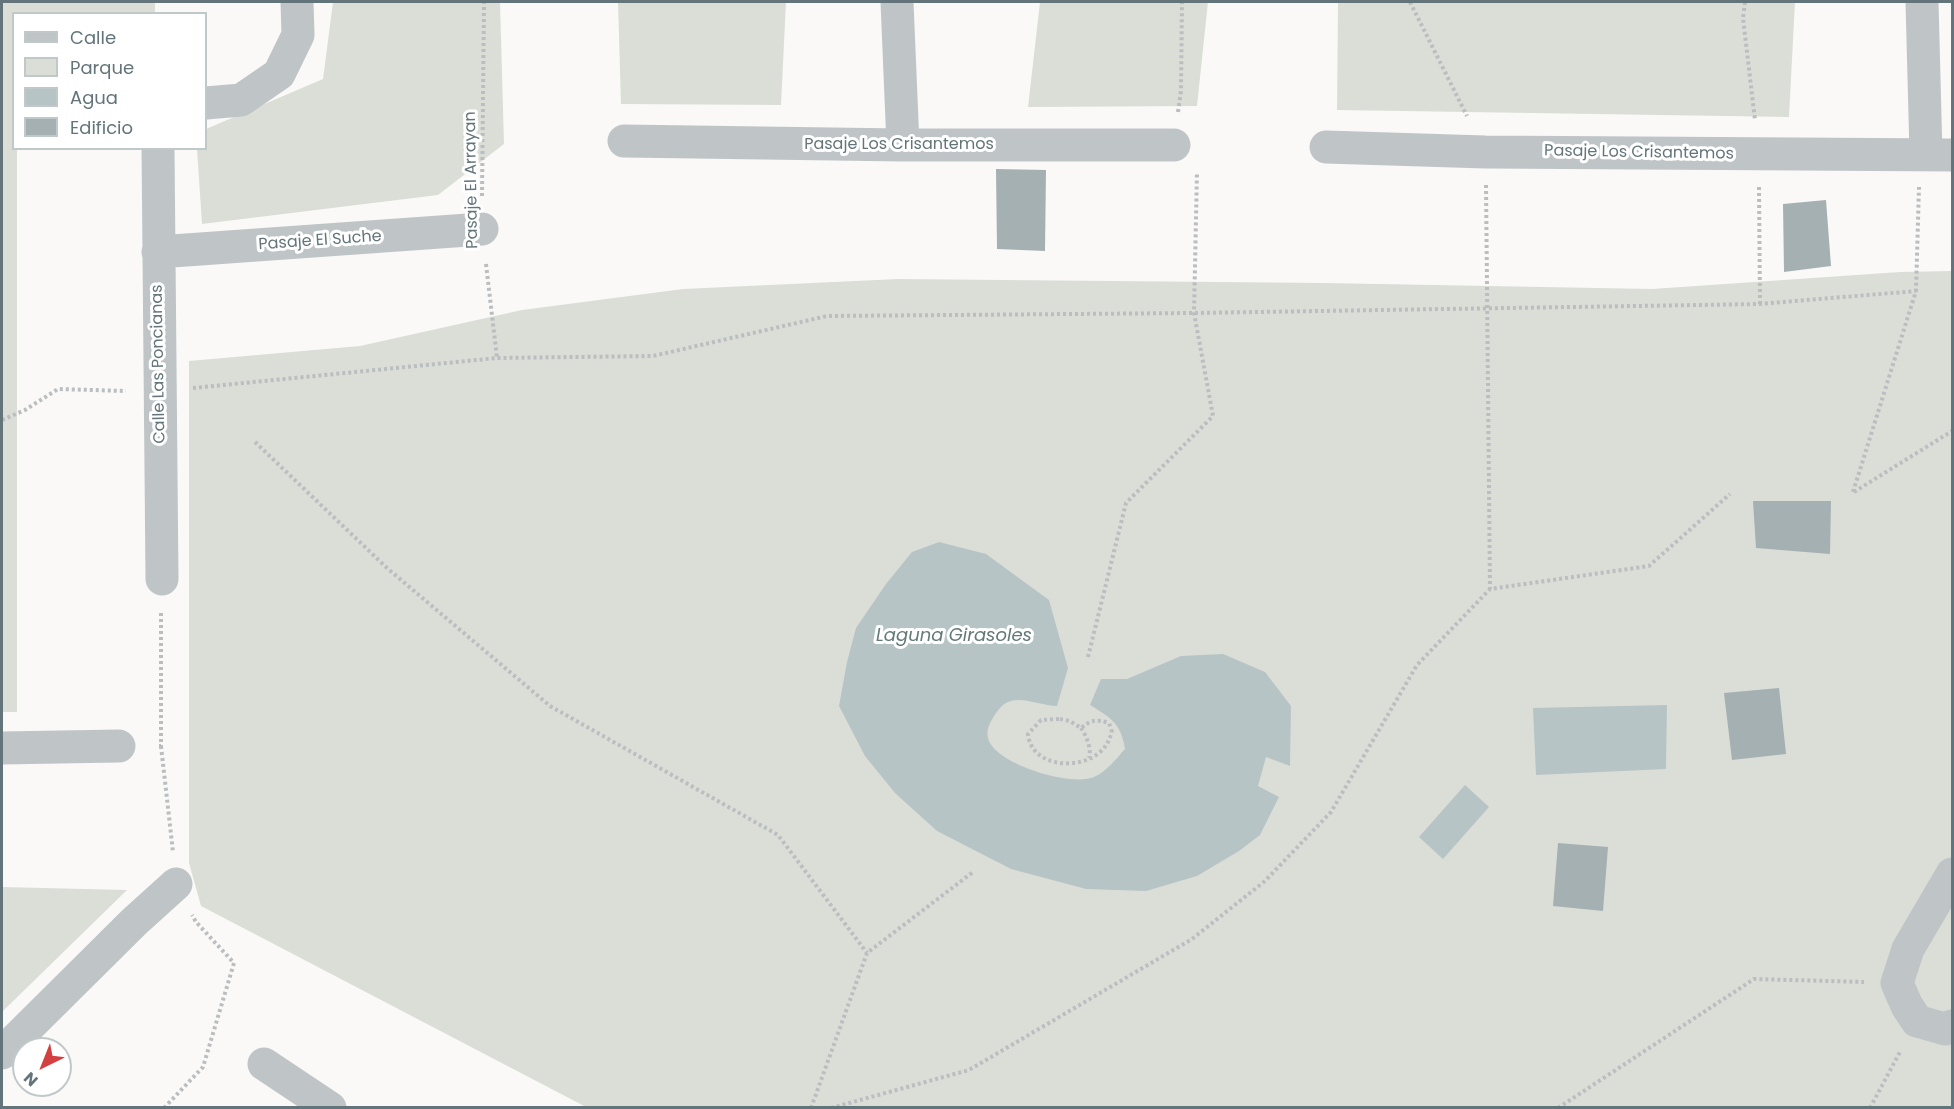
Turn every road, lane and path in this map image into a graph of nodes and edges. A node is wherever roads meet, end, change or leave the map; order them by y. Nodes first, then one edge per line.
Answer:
1 (297, 2) edge
2 (484, 2) edge
3 (897, 2) edge
4 (1182, 2) edge
5 (1410, 2) edge
6 (1745, 2) edge
7 (1922, 2) edge
8 (207, 103) edge
9 (624, 141) dead end
10 (903, 145) junction
11 (1174, 145) junction
12 (1326, 147) dead end
13 (158, 150) edge
14 (1485, 152) junction
15 (1758, 154) junction
16 (1940, 154) edge
17 (482, 229) junction
18 (158, 252) junction
19 (1916, 291) junction
20 (1760, 304) junction
21 (1487, 309) junction
22 (1194, 314) junction
23 (497, 358) junction
24 (173, 390) junction
25 (2, 420) edge
26 (1953, 431) edge
27 (255, 442) dead end
28 (1730, 494) dead end
29 (162, 579) joint
30 (1490, 590) junction
31 (1088, 657) dead end
32 (1081, 728) junction
33 (119, 746) joint
34 (160, 746) junction
35 (2, 748) edge
36 (1088, 759) junction
37 (973, 872) dead end
38 (1953, 874) edge
39 (176, 884) junction
40 (867, 952) junction
41 (1898, 983) junction
42 (1917, 1021) junction
43 (1953, 1026) edge
44 (2, 1053) edge
45 (264, 1064) dead end
46 (164, 1107) edge
47 (330, 1107) edge
48 (811, 1107) edge
49 (831, 1107) edge
50 (1558, 1107) edge
51 (1870, 1107) edge

1 - 8 street
2 - 17 path, Pasaje El Arrayan
3 - 10 street
4 - 11 path
5 - 14 path
6 - 15 path
7 - 16 street
9 - 10 street, Pasaje Los Crisantemos
10 - 11 street, Pasaje Los Crisantemos
11 - 22 path
12 - 14 street, Pasaje Los Crisantemos
13 - 18 street, Calle Las Poncianas
14 - 15 street, Pasaje Los Crisantemos
14 - 21 path
15 - 16 street, Pasaje Los Crisantemos
15 - 20 path
16 - 19 path
17 - 18 street, Pasaje El Suche
17 - 23 path, Pasaje El Arrayan
18 - 24 street, Calle Las Poncianas
19 - 20 path
19 - 26 path
20 - 21 path
21 - 22 path
21 - 30 path
22 - 23 path
22 - 31 path
23 - 24 path
24 - 25 path
24 - 29 street, Calle Las Poncianas
27 - 40 path
28 - 30 path
29 - 34 path
30 - 49 path
32 - 36 path
32 - 36 path
32 - 36 path
33 - 34 path
33 - 35 street
34 - 39 path
37 - 40 path
38 - 41 street
39 - 44 street
39 - 46 path
40 - 48 path
41 - 42 street
41 - 50 path
42 - 43 street
42 - 51 path
45 - 47 street

